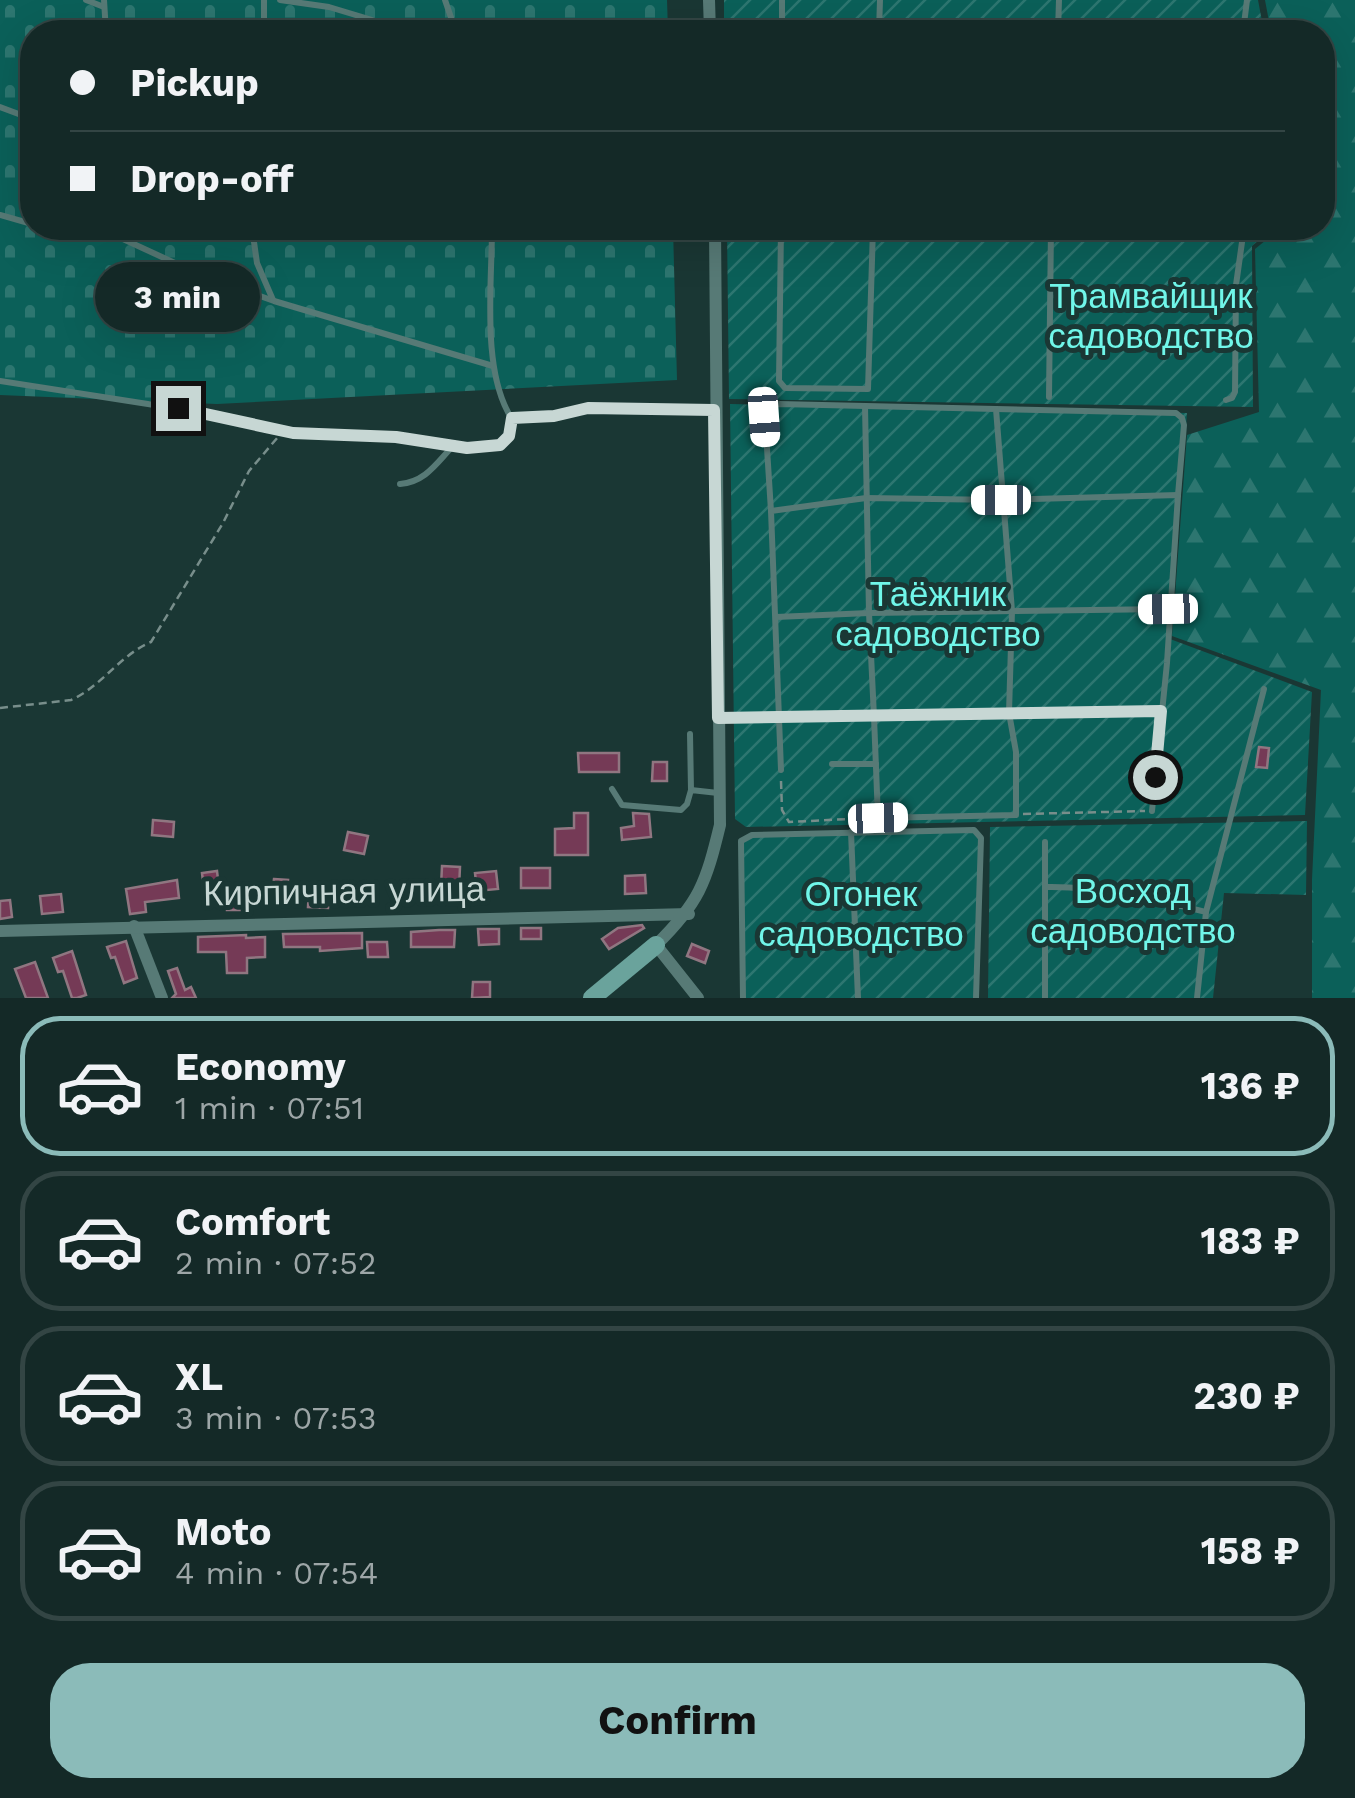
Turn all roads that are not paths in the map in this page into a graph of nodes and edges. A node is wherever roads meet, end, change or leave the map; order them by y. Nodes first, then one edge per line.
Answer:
1 (86, 0) edge
2 (280, 0) edge
3 (105, 4) edge
4 (373, 20) edge
5 (122, 240) edge
6 (254, 240) edge
7 (492, 240) edge
8 (714, 240) edge
9 (781, 240) edge
10 (873, 240) edge
11 (1051, 240) edge
12 (1242, 240) edge
13 (274, 301) junction
14 (492, 366) junction
15 (0, 381) edge
16 (1048, 397) dead end
17 (1226, 400) dead end
18 (865, 406) junction
19 (714, 410) junction
20 (996, 410) junction
21 (512, 418) junction
22 (453, 446) junction
23 (400, 484) dead end
24 (1178, 495) junction
25 (866, 498) junction
26 (1001, 500) junction
27 (771, 511) junction
28 (1168, 609) junction
29 (1012, 611) junction
30 (869, 613) junction
31 (776, 616) junction
32 (1264, 689) dead end
33 (1161, 711) junction
34 (1009, 713) junction
35 (781, 717) junction
36 (874, 717) junction
37 (718, 718) junction
38 (690, 734) dead end
39 (832, 764) dead end
40 (876, 764) junction
41 (781, 770) road end
42 (612, 788) dead end
43 (690, 790) junction
44 (720, 793) junction
45 (1152, 810) road end
46 (850, 832) junction
47 (1045, 842) dead end
48 (1046, 886) junction
49 (1206, 912) junction
50 (689, 914) junction
51 (134, 926) junction
52 (0, 930) edge
53 (656, 946) junction
54 (162, 998) edge
55 (592, 998) edge
56 (698, 998) edge
57 (743, 998) edge
58 (858, 998) edge
59 (976, 998) edge
60 (1046, 998) edge
61 (1196, 998) edge

1 - 3 lane
2 - 4 lane
5 - 13 lane
6 - 13 lane
7 - 14 lane
8 - 19 street
9 - 10 lane
11 - 16 lane
12 - 17 lane
13 - 14 lane
14 - 21 lane
15 - 22 lane
18 - 20 lane
18 - 25 lane
18 - 27 lane
19 - 21 lane
19 - 37 street
20 - 24 lane
20 - 26 lane
21 - 22 lane
22 - 23 lane
24 - 26 lane
24 - 28 lane
25 - 26 lane
25 - 27 lane
25 - 30 lane
26 - 29 lane
27 - 31 lane
28 - 29 lane
28 - 33 lane
29 - 30 lane
29 - 34 lane
30 - 31 lane
30 - 36 lane
31 - 35 lane
32 - 49 lane
33 - 34 lane
33 - 45 lane
34 - 36 lane
34 - 40 lane
35 - 36 lane
35 - 37 lane
35 - 41 lane
36 - 40 lane
37 - 44 street
38 - 43 lane
39 - 40 lane
42 - 43 lane
43 - 44 lane
44 - 50 street
46 - 57 lane
46 - 58 lane
46 - 59 lane
47 - 48 lane
48 - 49 lane
48 - 60 lane
49 - 61 lane
50 - 51 street, Кирпичная улица
50 - 53 street
51 - 52 street, Кирпичная улица
51 - 54 street
53 - 55 street
53 - 56 street

